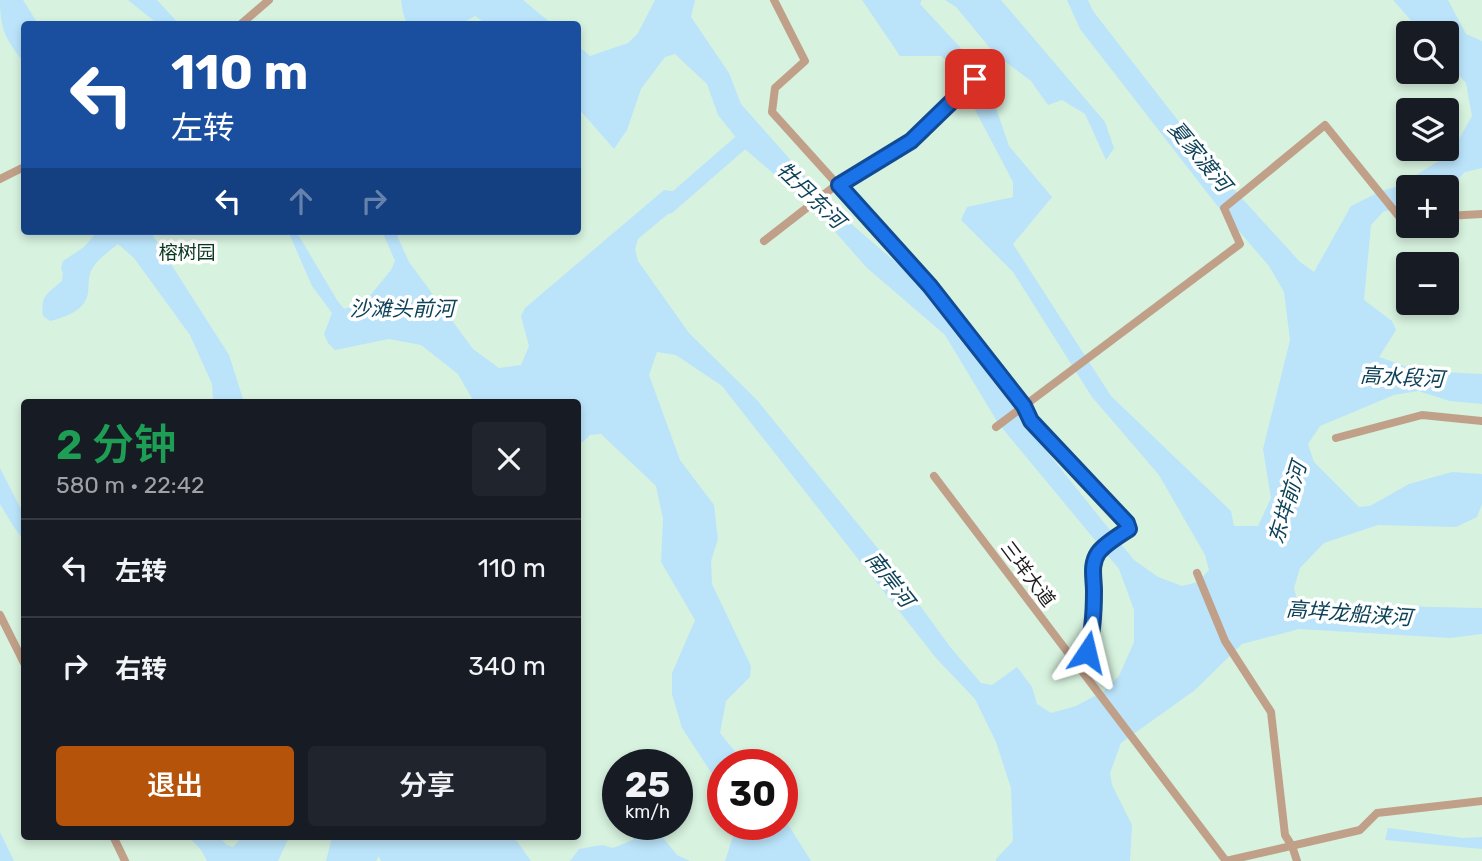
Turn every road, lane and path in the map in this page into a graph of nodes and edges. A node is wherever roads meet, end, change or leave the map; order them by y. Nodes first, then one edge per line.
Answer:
1 (269, 0) edge
2 (774, 0) edge
3 (244, 21) edge
4 (975, 79) dead end
5 (21, 168) edge
6 (0, 178) edge
7 (835, 187) junction
8 (1396, 209) edge
9 (1482, 214) edge
10 (1459, 215) edge
11 (764, 241) dead end
12 (1024, 406) junction
13 (1482, 421) edge
14 (996, 427) dead end
15 (1336, 438) dead end
16 (934, 476) dead end
17 (1199, 576) dead end
18 (0, 615) edge
19 (21, 657) edge
20 (1077, 666) junction
21 (1482, 801) edge
22 (115, 840) edge
23 (1292, 846) junction
24 (125, 861) edge
25 (1226, 861) edge
26 (1297, 861) edge

1 - 3 street
2 - 7 street
4 - 7 street
5 - 6 street
7 - 11 street
7 - 12 street
8 - 12 street
9 - 10 street
12 - 14 street
12 - 20 street
13 - 15 street
16 - 20 street, 三垟大道
17 - 23 street
18 - 19 street
20 - 25 street, 三垟大道
21 - 23 street
22 - 24 street
23 - 25 street
23 - 26 street

